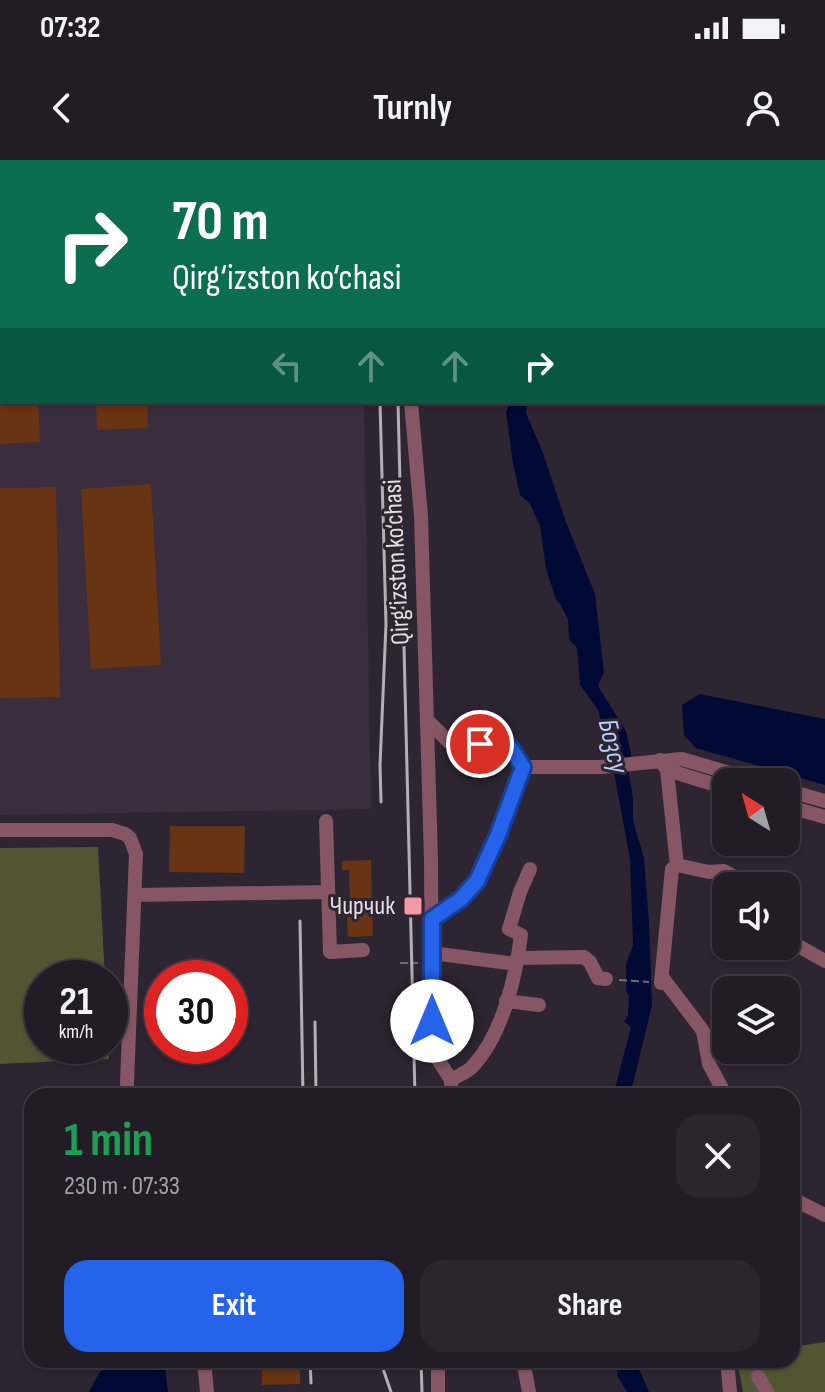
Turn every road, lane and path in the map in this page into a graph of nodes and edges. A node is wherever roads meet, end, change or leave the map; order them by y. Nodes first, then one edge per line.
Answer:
1 (411, 404) edge
2 (427, 720) junction
3 (663, 765) junction
4 (523, 767) junction
5 (713, 768) edge
6 (712, 783) edge
7 (800, 794) edge
8 (825, 801) edge
9 (800, 810) edge
10 (825, 817) edge
11 (326, 821) dead end
12 (0, 830) edge
13 (677, 865) junction
14 (530, 869) dead end
15 (726, 872) edge
16 (328, 892) junction
17 (135, 895) junction
18 (432, 919) junction
19 (800, 947) edge
20 (363, 950) dead end
21 (432, 958) junction
22 (517, 961) junction
23 (825, 961) edge
24 (400, 963) dead end
25 (606, 979) joint
26 (662, 980) junction
27 (506, 1001) junction
28 (539, 1005) dead end
29 (451, 1080) junction
30 (127, 1088) edge
31 (451, 1088) edge
32 (722, 1088) edge
33 (800, 1202) edge
34 (825, 1215) edge
35 (205, 1368) edge
36 (438, 1368) edge
37 (524, 1368) edge
38 (728, 1368) edge
39 (758, 1376) dead end
40 (207, 1392) edge
41 (438, 1392) edge
42 (529, 1392) edge
43 (730, 1392) edge
44 (767, 1392) edge

1 - 2 street, Qirg‘izston ko‘chasi
2 - 4 street
2 - 18 street, Qirg‘izston ko‘chasi
3 - 4 street
3 - 5 street
3 - 6 street
3 - 13 street
4 - 18 street
7 - 8 street
9 - 10 street
11 - 16 street
12 - 17 street
13 - 15 street
13 - 26 street
14 - 22 street
16 - 17 street
16 - 20 street
17 - 30 street
18 - 21 street, Qirg‘izston ko‘chasi
19 - 23 street
21 - 22 street
21 - 24 path
21 - 29 street, Qirg‘izston ko‘chasi
22 - 25 street
22 - 27 street
25 - 26 path
26 - 32 street
27 - 28 street
27 - 29 street
29 - 31 street, Qirg‘izston ko‘chasi
33 - 34 street
35 - 40 street
36 - 41 street
37 - 42 street
38 - 43 street
39 - 44 street

